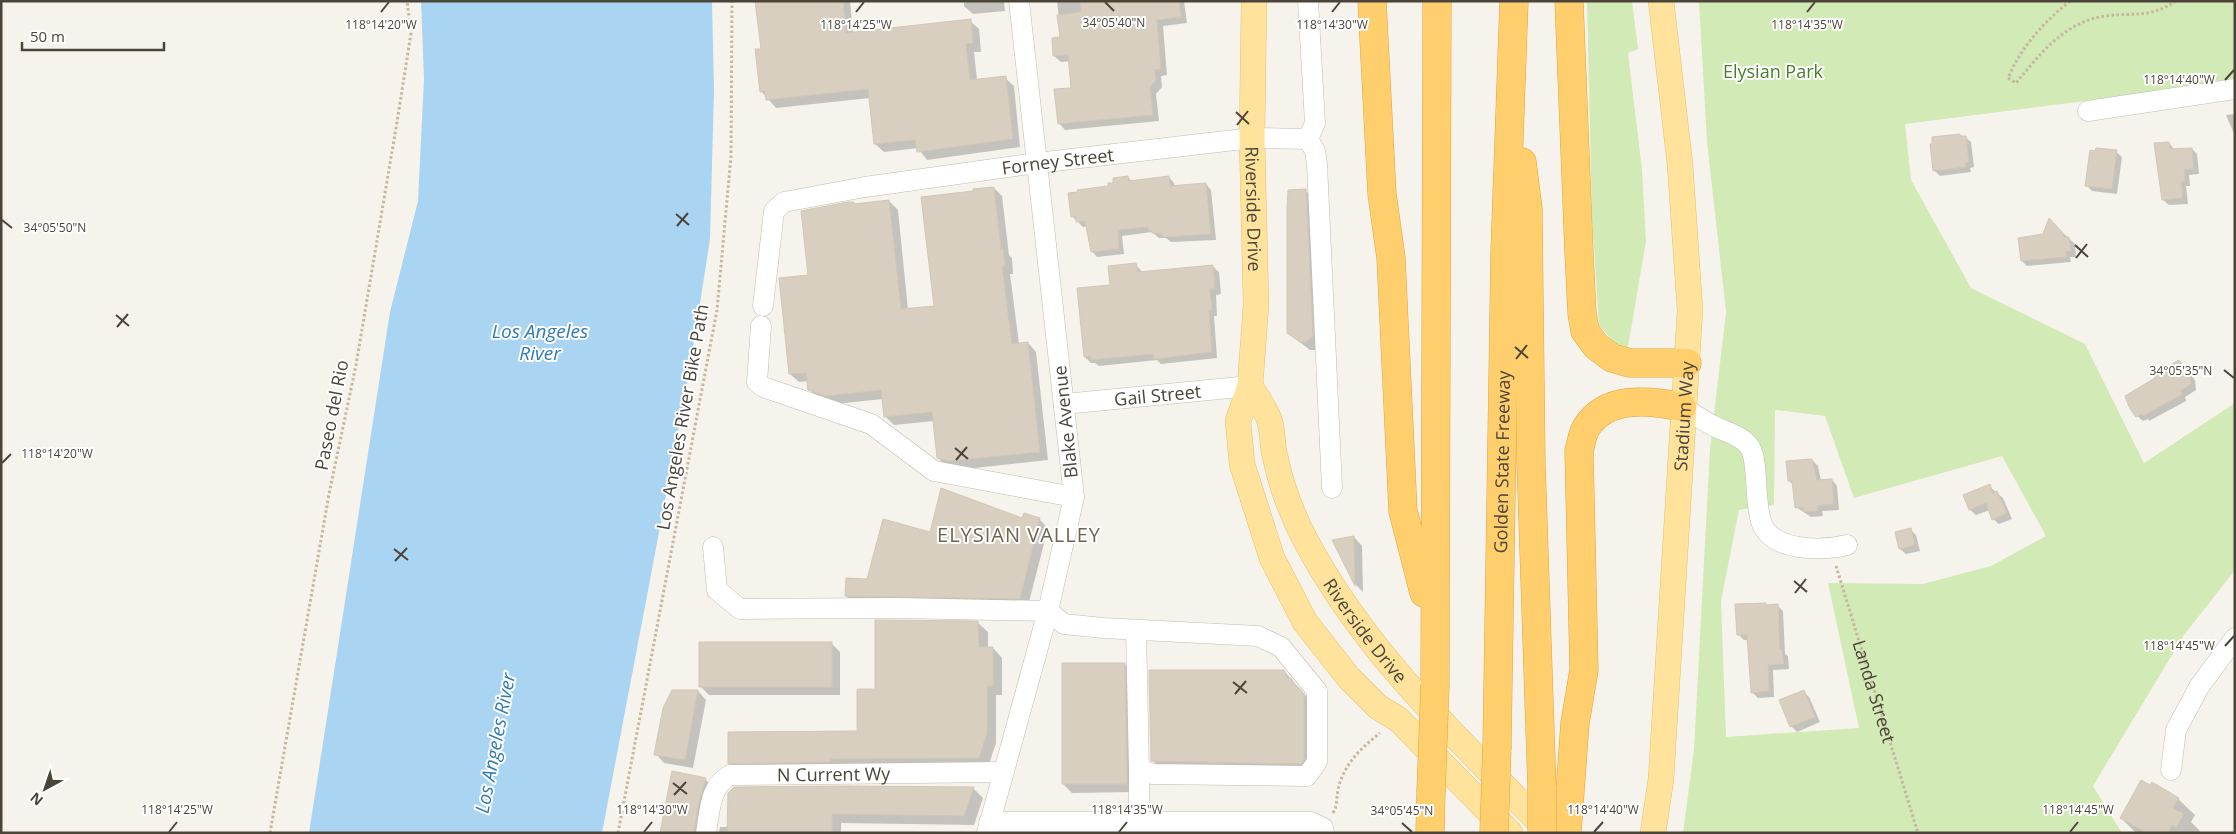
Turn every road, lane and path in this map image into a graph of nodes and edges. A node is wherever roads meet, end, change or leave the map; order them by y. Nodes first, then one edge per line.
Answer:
1 (407, 1) edge
2 (732, 1) edge
3 (1019, 1) edge
4 (1254, 1) edge
5 (1308, 1) edge
6 (1372, 1) edge
7 (1437, 1) edge
8 (1514, 1) edge
9 (1569, 1) edge
10 (1661, 1) edge
11 (2070, 1) edge
12 (2176, 1) edge
13 (1512, 72) junction
14 (2235, 89) edge
15 (2088, 111) dead end
16 (1252, 138) junction
17 (1308, 139) junction
18 (1037, 163) junction
19 (1687, 363) junction
20 (1250, 386) junction
21 (1064, 404) junction
22 (1682, 408) junction
23 (1332, 488) dead end
24 (1074, 497) junction
25 (713, 547) dead end
26 (1839, 547) joint
27 (1048, 611) junction
28 (1434, 629) junction
29 (1136, 630) junction
30 (2235, 638) edge
31 (1398, 719) junction
32 (1139, 769) junction
33 (2171, 770) dead end
34 (1003, 772) junction
35 (1139, 822) junction
36 (1562, 827) edge
37 (988, 828) edge
38 (1323, 831) edge
39 (270, 833) edge
40 (618, 833) edge
41 (706, 833) edge
42 (1430, 833) edge
43 (1494, 833) edge
44 (1510, 833) edge
45 (1542, 833) edge
46 (1653, 833) edge
47 (1918, 833) edge

1 - 39 path, Paseo del Rio
2 - 40 path, Los Angeles River Bike Path
3 - 18 street, Blake Avenue
4 - 16 main road, Riverside Drive
5 - 17 street
6 - 28 highway
7 - 28 highway
8 - 13 highway, Golden State Freeway
9 - 19 highway
10 - 19 main road, Stadium Way
11 - 12 path
13 - 43 highway, Golden State Freeway, bridge
13 - 45 highway, bridge
14 - 15 street
16 - 17 street, Forney Street
16 - 18 street, Forney Street
16 - 20 main road, Riverside Drive
17 - 23 street
18 - 21 street, Blake Avenue
18 - 24 street, Forney Street
19 - 22 main road, Stadium Way
20 - 21 street, Gail Street
20 - 31 main road, Riverside Drive
20 - 36 main road, Riverside Drive
21 - 24 street, Blake Avenue
22 - 26 street
22 - 36 highway
22 - 46 main road, Stadium Way
24 - 27 street, Blake Avenue
25 - 27 street
26 - 47 path, Landa Street
27 - 29 street
27 - 34 street, Blake Avenue
28 - 42 highway, bridge
29 - 32 street
29 - 32 street
30 - 33 street
31 - 38 path
31 - 44 main road, Riverside Drive
32 - 35 street
34 - 37 street, Blake Avenue
34 - 41 street, N Current Wy
35 - 37 street
35 - 38 street

